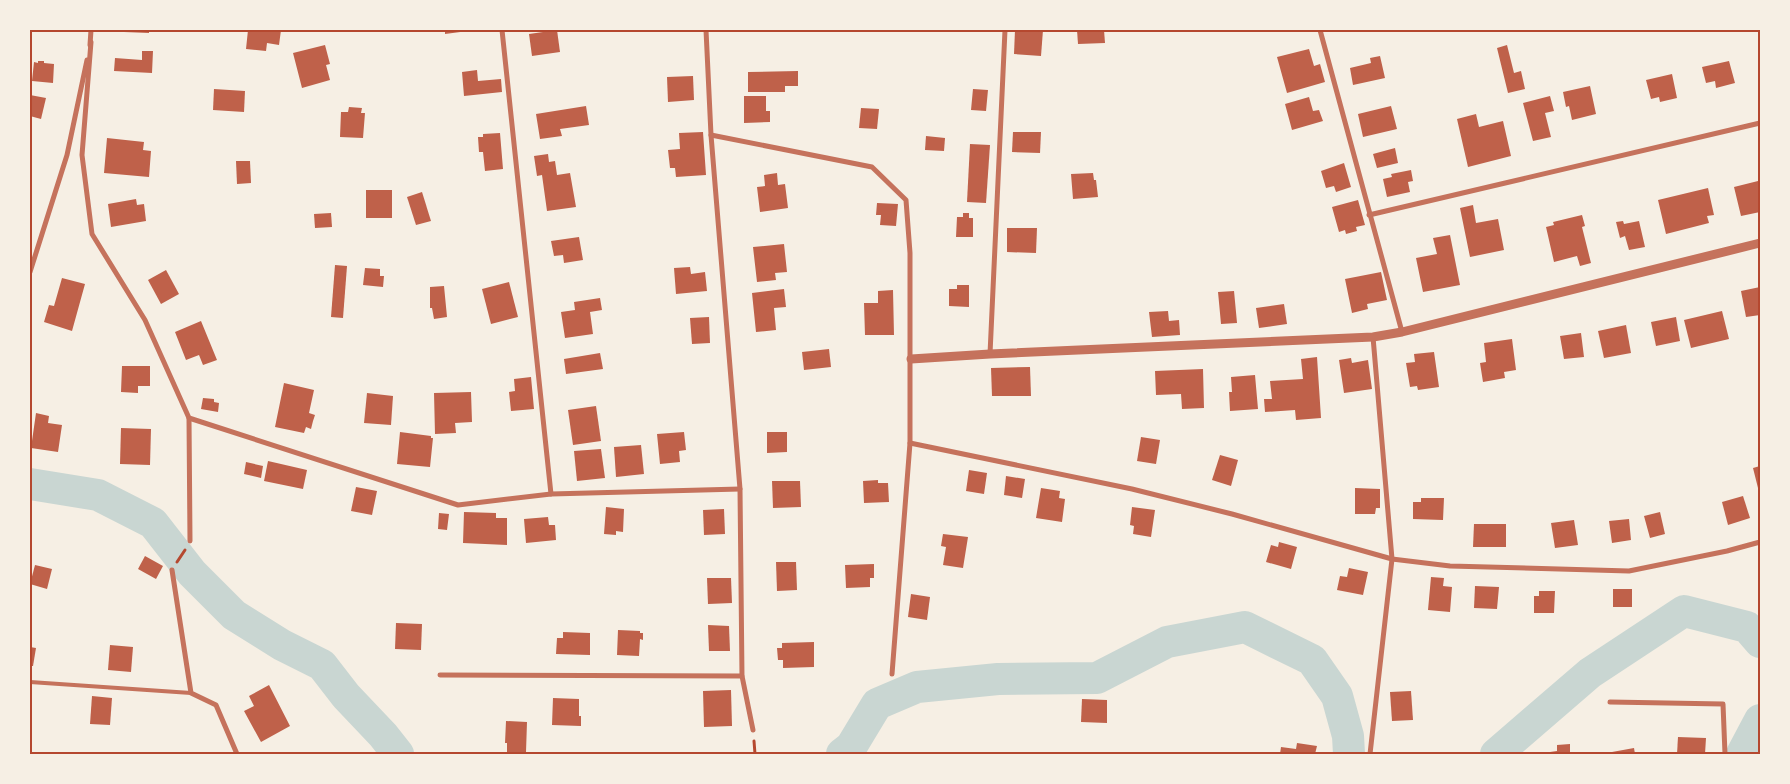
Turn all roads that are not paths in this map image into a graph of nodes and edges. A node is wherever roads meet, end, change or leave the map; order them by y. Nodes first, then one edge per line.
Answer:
1 (91, 30) edge
2 (502, 30) edge
3 (706, 30) edge
4 (1005, 30) edge
5 (1320, 30) edge
6 (91, 42) junction
7 (1760, 123) edge
8 (711, 136) junction
9 (1369, 215) junction
10 (1760, 243) edge
11 (30, 272) edge
12 (1402, 332) junction
13 (1373, 337) junction
14 (990, 354) junction
15 (911, 359) junction
16 (189, 418) junction
17 (910, 443) junction
18 (740, 488) junction
19 (551, 494) junction
20 (190, 541) road end
21 (1760, 542) edge
22 (1392, 559) junction
23 (172, 570) road end
24 (892, 674) dead end
25 (440, 675) dead end
26 (742, 676) junction
27 (30, 682) edge
28 (191, 693) junction
29 (1610, 702) dead end
30 (753, 730) dead end
31 (237, 754) edge
32 (1370, 754) edge
33 (1725, 754) edge

1 - 6 street
2 - 19 street
3 - 8 street
4 - 14 street
5 - 9 street
6 - 11 street
6 - 16 street
7 - 9 street
8 - 15 street
8 - 18 street
9 - 12 street
10 - 12 street
12 - 13 street
13 - 14 street
13 - 22 street
14 - 15 street
15 - 17 street
16 - 19 street
16 - 20 street
17 - 22 street
17 - 24 street
18 - 19 street
18 - 26 street
21 - 22 street
22 - 32 street
23 - 28 street
25 - 26 street
26 - 30 street
27 - 28 lane
28 - 31 street
29 - 33 street

